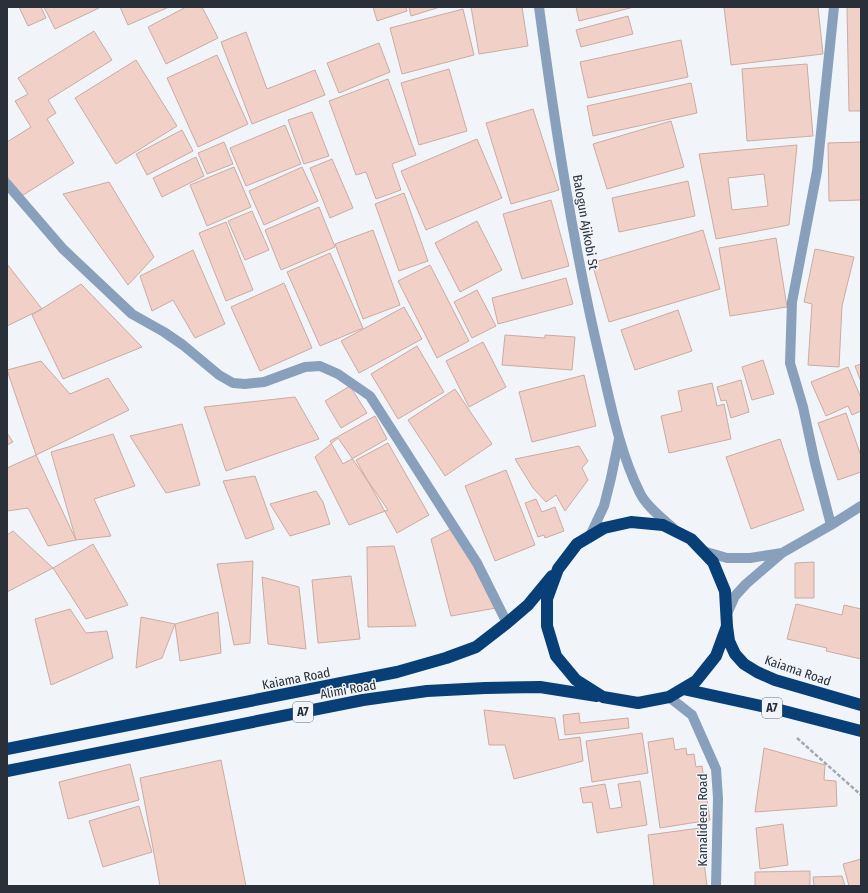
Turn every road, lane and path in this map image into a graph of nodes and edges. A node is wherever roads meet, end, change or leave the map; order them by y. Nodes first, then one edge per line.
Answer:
1 (538, 7) edge
2 (834, 7) edge
3 (7, 184) edge
4 (619, 439) junction
5 (861, 506) edge
6 (832, 525) junction
7 (678, 533) junction
8 (589, 538) junction
9 (703, 551) junction
10 (782, 553) junction
11 (558, 569) junction
12 (727, 614) junction
13 (508, 623) junction
14 (727, 626) junction
15 (683, 689) junction
16 (603, 697) junction
17 (669, 697) junction
18 (861, 706) edge
19 (861, 731) edge
20 (795, 737) dead end
21 (7, 749) edge
22 (7, 771) edge
23 (861, 795) edge
24 (716, 886) edge

1 - 4 street, Balogun Ajikobi St
2 - 6 street
3 - 13 street
4 - 7 street, Balogun Ajikobi St
4 - 8 street
5 - 6 street
6 - 10 street
7 - 8 highway
7 - 9 highway
8 - 11 highway
9 - 10 street
9 - 12 highway
10 - 12 street
11 - 13 highway, Kaiama Road / A7
11 - 16 highway
12 - 14 highway
13 - 21 highway, Kaiama Road / A7
14 - 15 highway, Alimi Road
14 - 18 highway, Kaiama Road / A7
15 - 17 highway, Alimi Road
15 - 19 highway, A7
16 - 17 highway, Alimi Road
16 - 22 highway, Alimi Road / A7
17 - 24 street, Kamalideen Road
20 - 23 path

